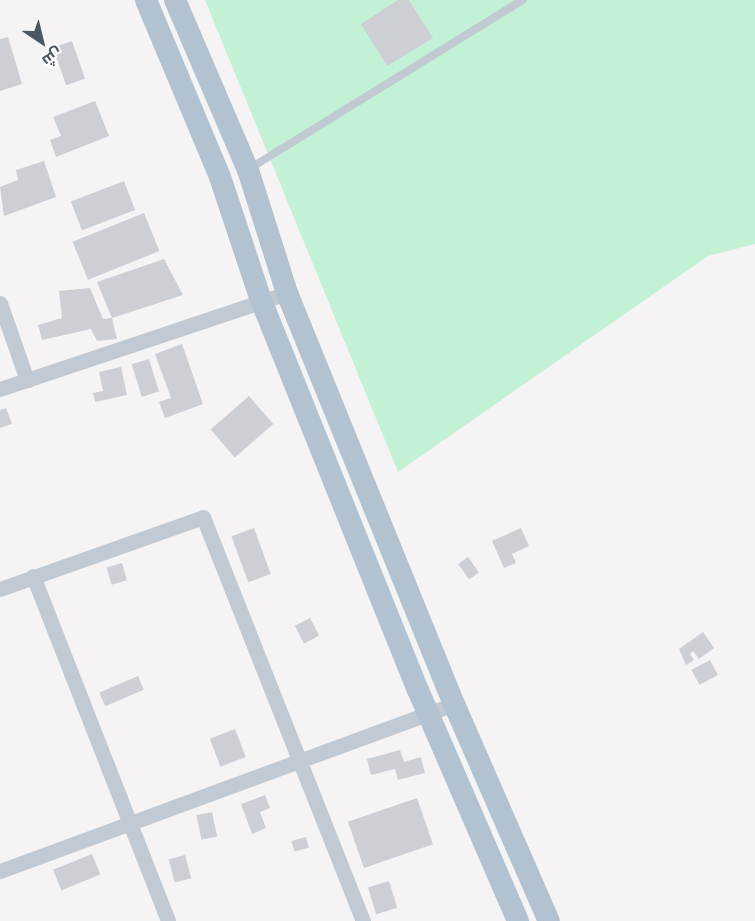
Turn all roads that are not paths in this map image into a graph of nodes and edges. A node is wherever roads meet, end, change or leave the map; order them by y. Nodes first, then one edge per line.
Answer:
1 (146, 0) edge
2 (175, 0) edge
3 (523, 0) edge
4 (248, 170) junction
5 (287, 293) junction
6 (261, 300) junction
7 (0, 303) edge
8 (27, 380) junction
9 (0, 389) edge
10 (33, 576) junction
11 (0, 589) edge
12 (454, 704) junction
13 (429, 714) junction
14 (299, 761) junction
15 (129, 823) junction
16 (0, 871) edge
17 (168, 921) edge
18 (363, 921) edge
19 (518, 921) edge
20 (549, 921) edge

1 - 6 main road
2 - 4 main road
3 - 4 lane
4 - 5 main road
5 - 6 street
5 - 12 main road
6 - 8 street
6 - 13 main road
7 - 8 street
8 - 9 street
10 - 11 street
10 - 14 street
10 - 15 street
12 - 13 street
12 - 20 main road
13 - 14 street
13 - 19 main road
14 - 15 street
14 - 18 street
15 - 16 street
15 - 17 street

